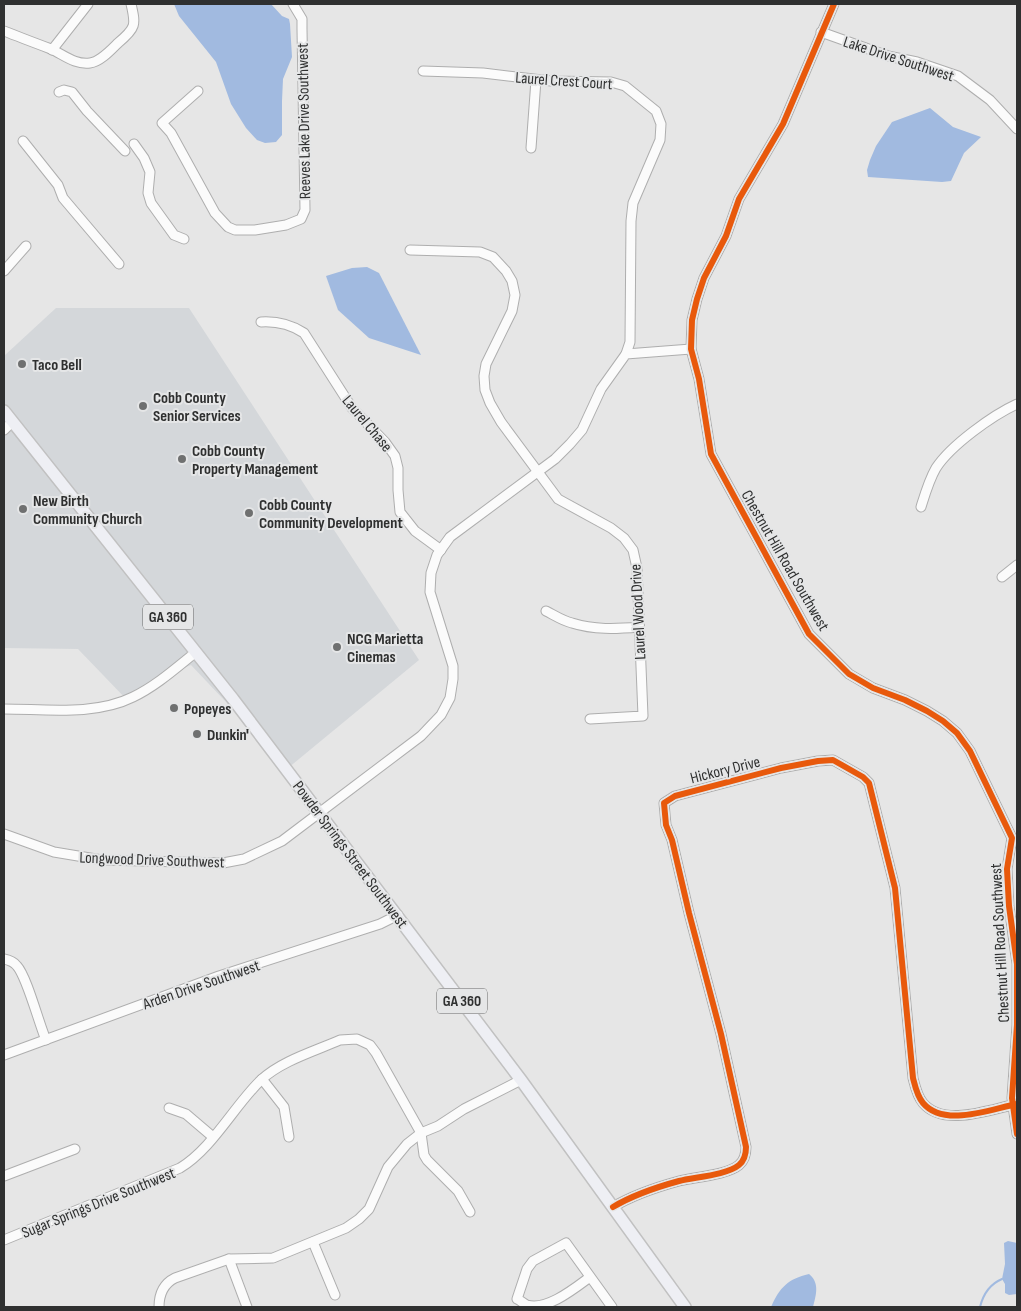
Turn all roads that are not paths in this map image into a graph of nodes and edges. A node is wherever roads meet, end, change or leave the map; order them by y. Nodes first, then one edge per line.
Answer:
1 (88, 4) edge
2 (131, 4) edge
3 (294, 4) edge
4 (834, 4) edge
5 (4, 31) edge
6 (821, 32) junction
7 (52, 50) junction
8 (423, 71) dead end
9 (536, 80) junction
10 (198, 91) dead end
11 (59, 92) dead end
12 (1017, 129) edge
13 (23, 141) dead end
14 (134, 144) dead end
15 (531, 148) dead end
16 (126, 151) dead end
17 (184, 239) dead end
18 (26, 246) dead end
19 (410, 250) dead end
20 (119, 264) dead end
21 (4, 271) edge
22 (261, 322) dead end
23 (691, 349) junction
24 (626, 354) junction
25 (1017, 404) edge
26 (6, 419) edge
27 (537, 472) junction
28 (921, 507) dead end
29 (441, 550) junction
30 (1017, 565) edge
31 (1002, 577) dead end
32 (546, 611) dead end
33 (639, 627) junction
34 (196, 652) junction
35 (4, 709) edge
36 (590, 719) dead end
37 (319, 812) junction
38 (4, 834) edge
39 (1015, 837) edge
40 (398, 915) junction
41 (4, 959) edge
42 (46, 1040) junction
43 (4, 1055) edge
44 (262, 1079) junction
45 (521, 1080) junction
46 (1015, 1104) edge
47 (169, 1108) dead end
48 (421, 1133) junction
49 (1017, 1134) edge
50 (213, 1137) junction
51 (289, 1137) dead end
52 (75, 1149) dead end
53 (4, 1176) edge
54 (613, 1207) junction
55 (470, 1212) dead end
56 (4, 1240) edge
57 (313, 1242) junction
58 (229, 1259) junction
59 (590, 1278) junction
60 (335, 1295) dead end
61 (159, 1307) edge
62 (247, 1307) edge
63 (612, 1307) edge
64 (685, 1307) edge

1 - 7 street
2 - 7 street
3 - 10 street, Reeves Lake Drive Southwest
4 - 6 street, Chestnut Hill Road Southwest
5 - 7 street
6 - 12 street, Lake Drive Southwest
6 - 23 street, Chestnut Hill Road Southwest
8 - 9 street, Laurel Crest Court
9 - 15 street
9 - 24 street, Laurel Crest Court
11 - 16 street
13 - 20 street
14 - 17 street
18 - 21 street
19 - 27 street, Laurel Wood Drive
22 - 29 street, Laurel Chase
23 - 24 street
23 - 39 street, Chestnut Hill Road Southwest
24 - 27 street, Longwood Drive Southwest
25 - 28 street
26 - 34 main road, Powder Springs Street Southwest / GA 360
27 - 29 street, Longwood Drive Southwest
27 - 33 street, Laurel Wood Drive
29 - 37 street, Longwood Drive Southwest
30 - 31 street
32 - 33 street
33 - 36 street, Laurel Wood Drive
34 - 35 street
34 - 37 main road, Powder Springs Street Southwest / GA 360
37 - 38 street, Longwood Drive Southwest
37 - 40 main road, Powder Springs Street Southwest / GA 360
39 - 46 street, Chestnut Hill Road Southwest
40 - 42 street, Arden Drive Southwest
40 - 45 main road, Powder Springs Street Southwest / GA 360
41 - 42 street
42 - 43 street, Arden Drive Southwest
44 - 48 street, Sugar Springs Drive Southwest
44 - 50 street, Sugar Springs Drive Southwest
44 - 51 street
45 - 48 street
45 - 54 main road, Powder Springs Street Southwest / GA 360
46 - 49 street, Chestnut Hill Road Southwest
46 - 54 street, Hickory Drive
47 - 50 street
48 - 55 street, Sugar Springs Drive Southwest
48 - 57 street
50 - 56 street, Sugar Springs Drive Southwest
52 - 53 street
54 - 64 main road, Powder Springs Street Southwest / GA 360
57 - 58 street
57 - 60 street
58 - 61 street
58 - 62 street
59 - 59 street
59 - 63 street

